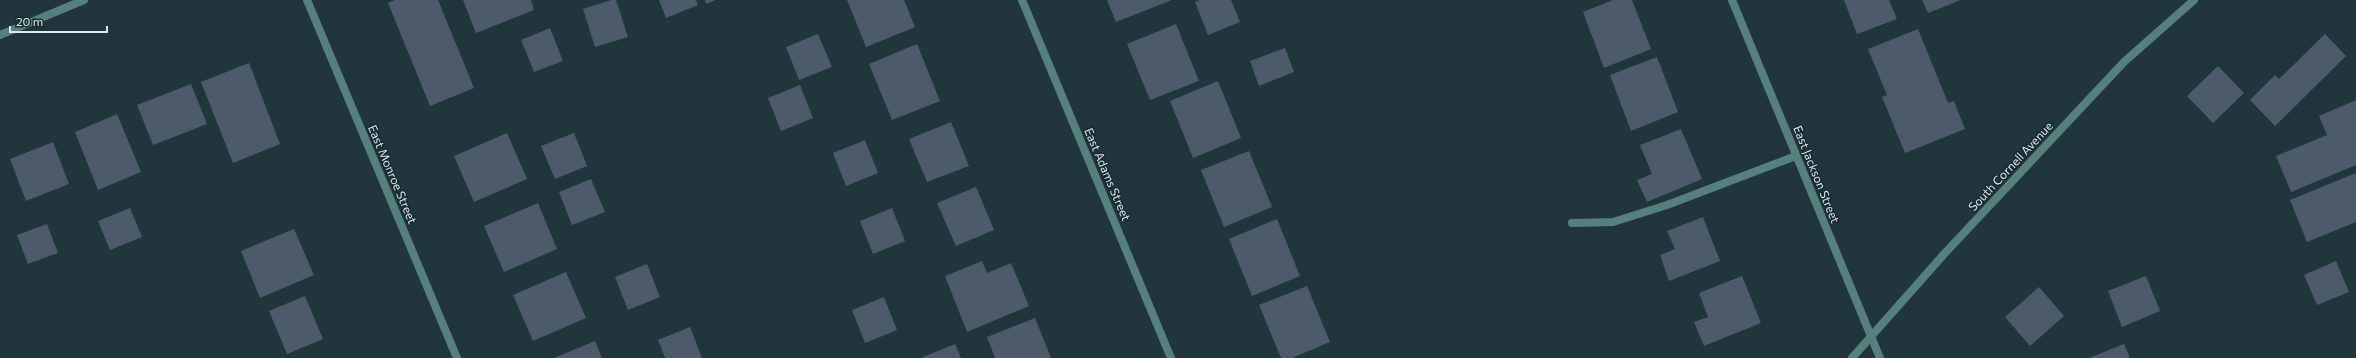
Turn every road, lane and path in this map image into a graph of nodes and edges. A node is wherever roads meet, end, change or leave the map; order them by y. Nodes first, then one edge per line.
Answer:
1 (84, 0) edge
2 (308, 0) edge
3 (1022, 0) edge
4 (1732, 0) edge
5 (2194, 0) edge
6 (0, 34) edge
7 (1796, 156) junction
8 (1572, 223) dead end
9 (1871, 336) junction
10 (457, 358) edge
11 (1171, 358) edge
12 (1852, 358) edge
13 (1880, 358) edge

1 - 6 street
2 - 10 street, East Monroe Street
3 - 11 street, East Adams Street
4 - 7 street, East Jackson Street
5 - 9 street, South Cornell Avenue
7 - 8 street
7 - 9 street, East Jackson Street
9 - 12 street, South Cornell Avenue
9 - 13 street, East Jackson Street

